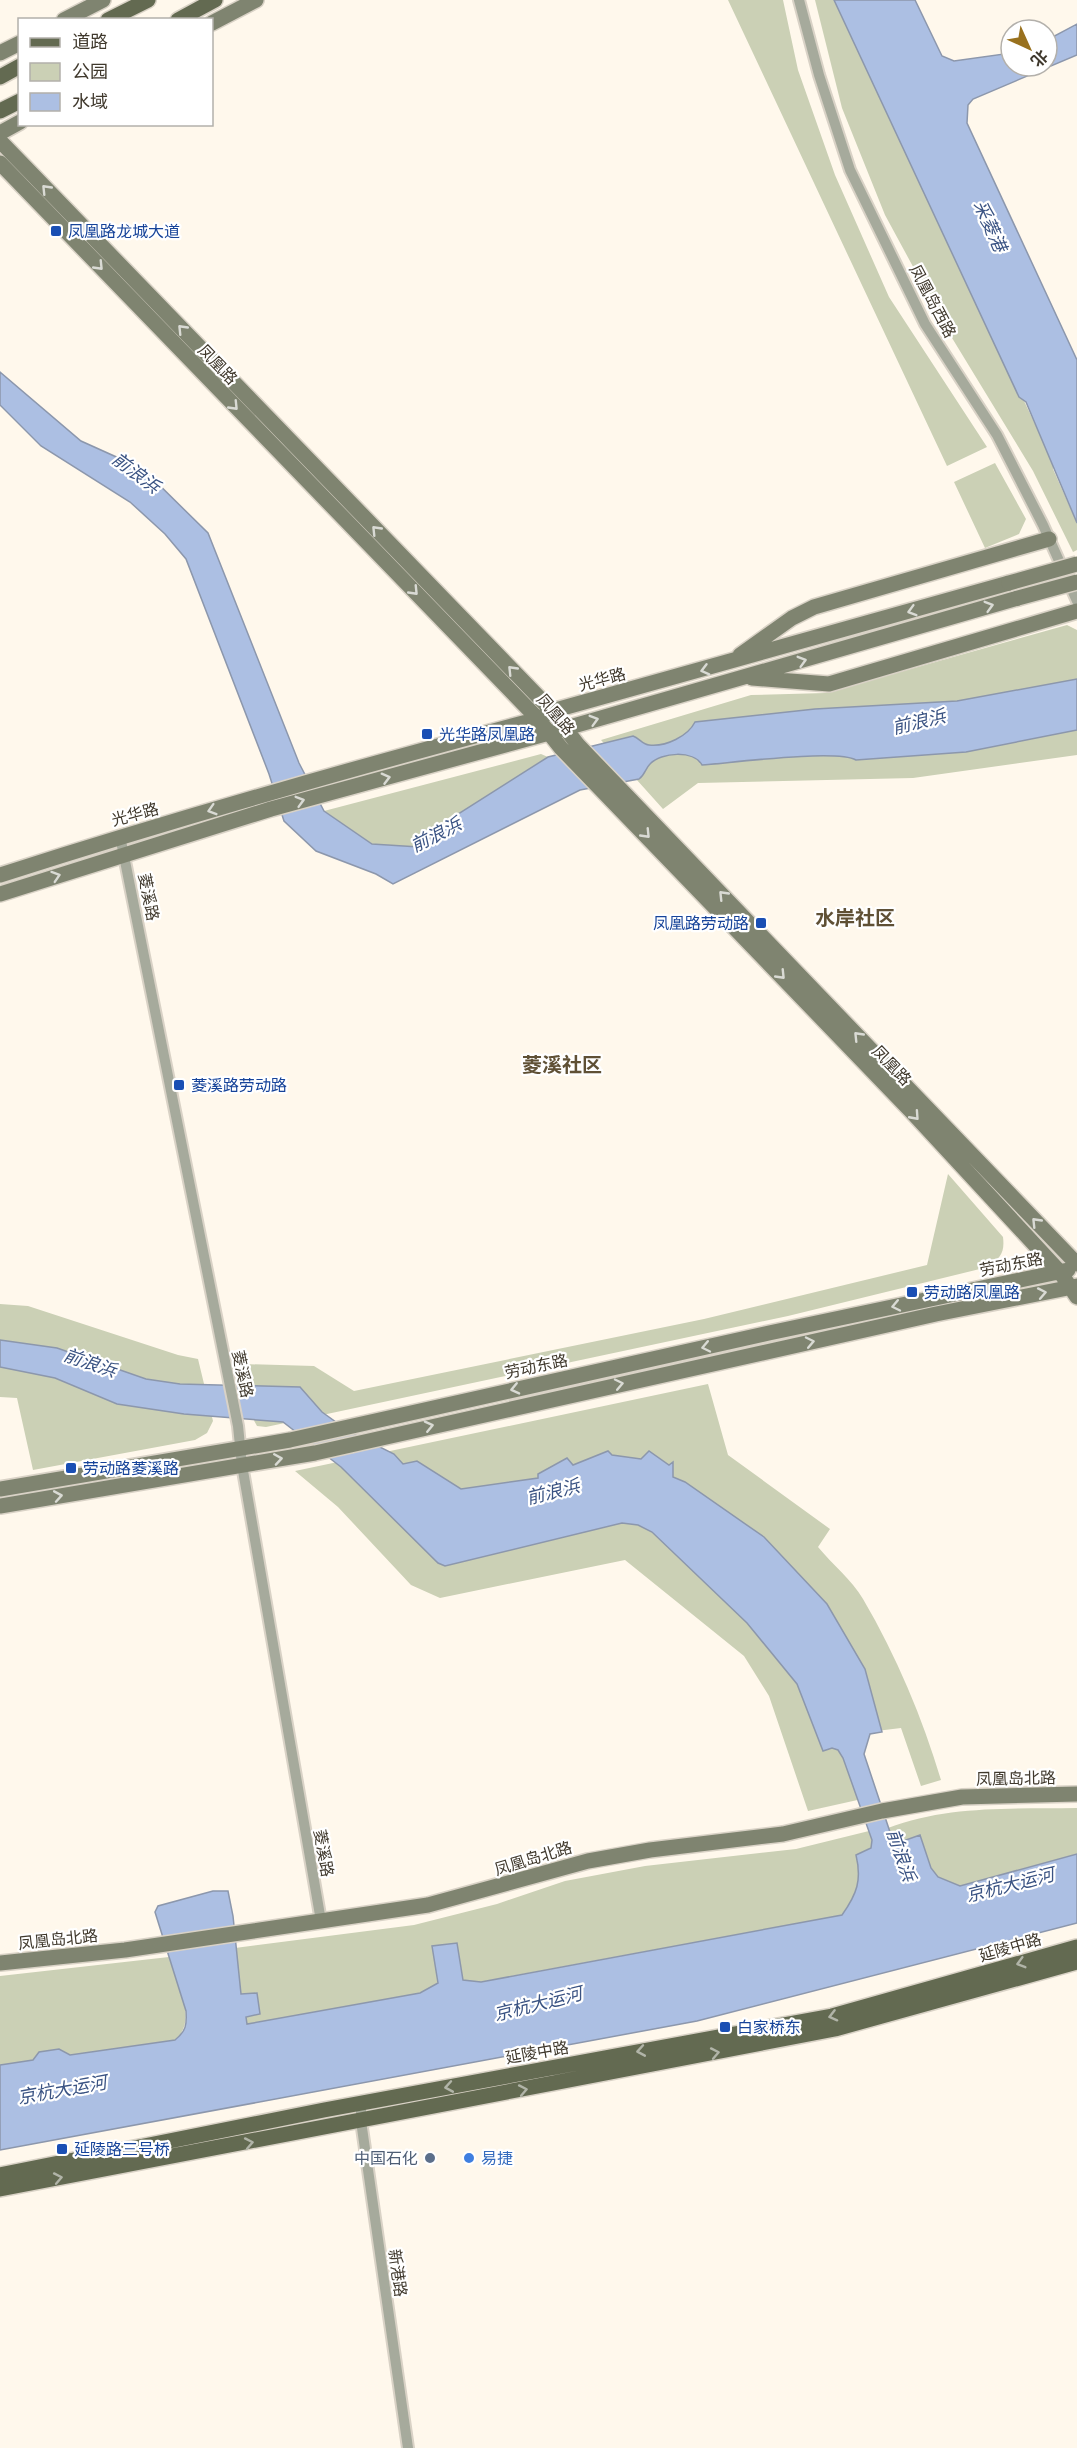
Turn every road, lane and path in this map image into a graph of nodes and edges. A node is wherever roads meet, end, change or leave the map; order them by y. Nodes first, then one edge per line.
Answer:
1 (103, 0) edge
2 (147, 0) edge
3 (160, 0) edge
4 (215, 0) edge
5 (256, 0) edge
6 (799, 0) edge
7 (68, 18) edge
8 (112, 18) edge
9 (132, 18) edge
10 (182, 18) edge
11 (213, 22) edge
12 (18, 44) edge
13 (0, 53) edge
14 (18, 67) edge
15 (0, 77) edge
16 (18, 102) edge
17 (0, 111) edge
18 (18, 123) edge
19 (0, 133) edge
20 (0, 141) edge
21 (0, 163) edge
22 (1049, 539) junction
23 (1077, 564) edge
24 (1077, 582) edge
25 (1077, 601) edge
26 (1077, 611) edge
27 (731, 663) junction
28 (743, 678) junction
29 (552, 711) junction
30 (538, 719) junction
31 (565, 728) junction
32 (549, 733) junction
33 (120, 836) junction
34 (125, 854) junction
35 (0, 875) edge
36 (0, 894) edge
37 (1077, 1264) edge
38 (1077, 1269) edge
39 (1060, 1272) junction
40 (1075, 1290) edge
41 (241, 1447) junction
42 (242, 1465) junction
43 (0, 1489) edge
44 (0, 1506) edge
45 (1077, 1794) edge
46 (321, 1921) junction
47 (1077, 1947) edge
48 (1077, 1962) edge
49 (0, 1963) edge
50 (361, 2103) junction
51 (362, 2121) junction
52 (0, 2175) edge
53 (0, 2189) edge
54 (408, 2448) edge

1 - 7 main road
2 - 8 main road
3 - 9 main road
4 - 10 main road
5 - 11 main road
6 - 22 street, 凤凰岛西路
12 - 13 main road
14 - 15 main road
16 - 17 main road
18 - 19 main road
29 -> 20 main road, 凤凰路
21 -> 30 main road, 凤凰路
22 - 25 street, 凤凰岛西路
22 - 27 main road
23 -> 27 main road, 光华路, bridge
28 -> 24 main road, 光华路, bridge
26 - 28 main road
27 -> 29 main road, 光华路
31 -> 28 main road, 光华路
29 - 30 main road, 光华路
29 - 31 main road, 凤凰路
30 - 32 main road, 凤凰路
30 -> 33 main road, 光华路
31 - 32 main road, 光华路
37 -> 31 main road, 凤凰路
34 -> 32 main road, 光华路
32 -> 39 main road, 凤凰路
33 - 34 street, 菱溪路
33 - 35 main road, 光华路
36 -> 34 main road, 光华路
34 - 41 street, 菱溪路
38 - 39 main road, 劳动东路
39 - 40 main road, 凤凰路
39 -> 41 main road, 劳动东路
42 -> 40 main road
41 - 42 street, 菱溪路
41 - 43 main road, 劳动东路
44 -> 42 main road
42 - 46 street, 菱溪路
45 - 46 main road, 凤凰岛北路
46 - 49 main road, 凤凰岛北路
47 -> 50 main road, 延陵中路
51 -> 48 main road, 延陵中路
50 - 51 street, 新港路
50 - 52 main road, 延陵中路
53 -> 51 main road, 延陵中路
51 - 54 street, 新港路

